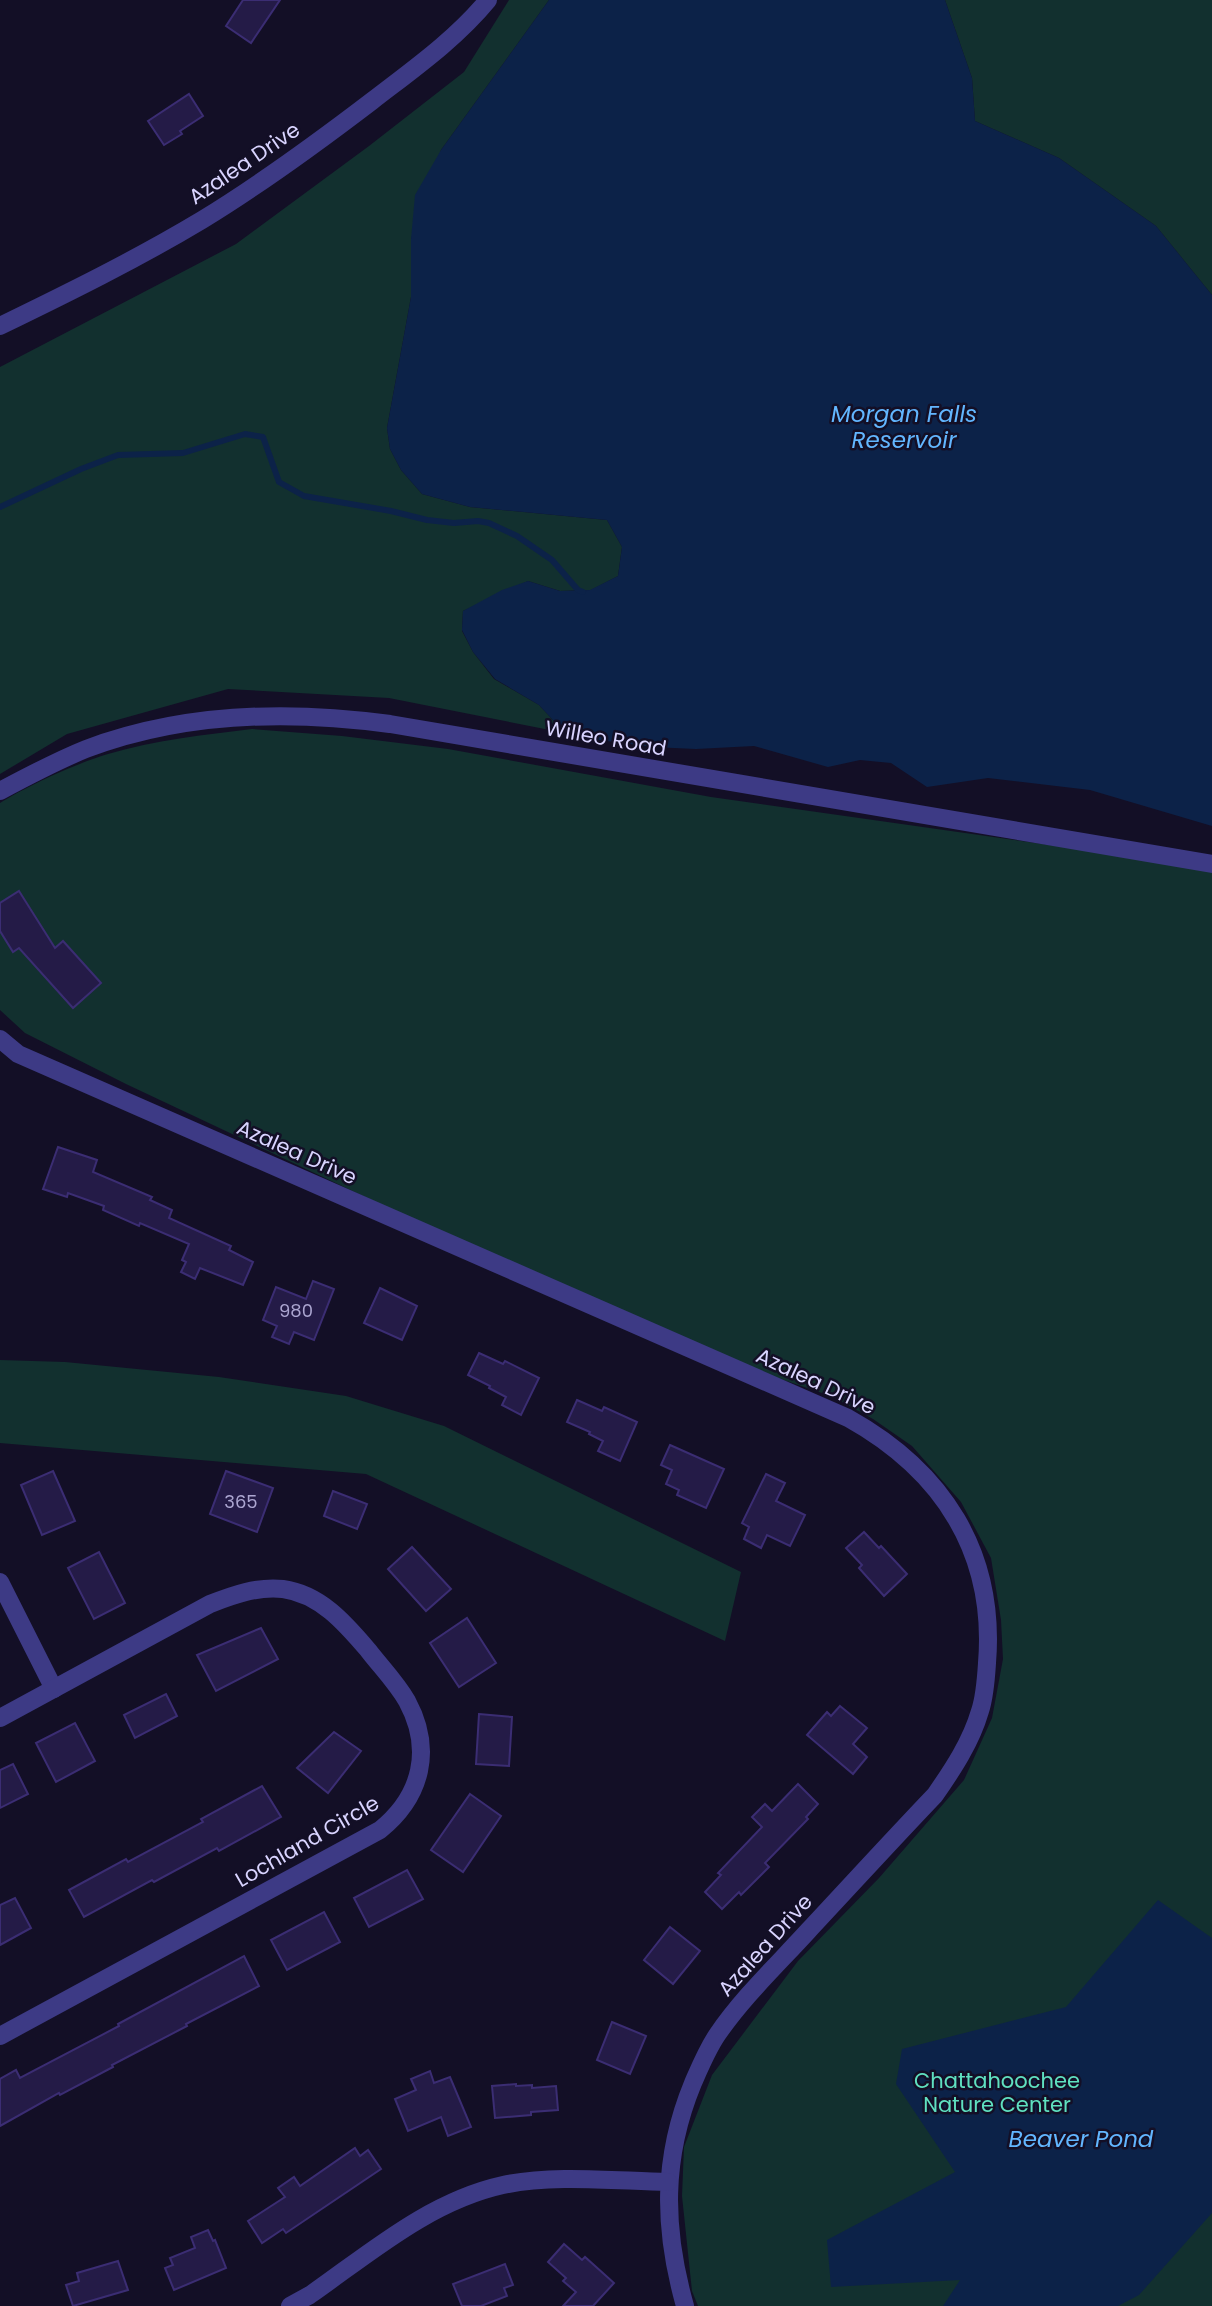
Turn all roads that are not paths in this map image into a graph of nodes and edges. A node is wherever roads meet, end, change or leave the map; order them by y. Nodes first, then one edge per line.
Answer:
1 (488, 0) edge
2 (0, 326) edge
3 (0, 791) edge
4 (1212, 864) edge
5 (0, 1040) edge
6 (0, 1582) edge
7 (54, 1689) junction
8 (0, 1718) edge
9 (0, 2036) edge
10 (668, 2182) junction
11 (290, 2306) edge
12 (685, 2306) edge

1 - 2 street, Azalea Drive
3 - 4 street, Willeo Road
5 - 10 street, Azalea Drive
6 - 7 street
7 - 8 street, Lochland Circle
7 - 9 street, Lochland Circle
10 - 11 street
10 - 12 street, Azalea Drive

